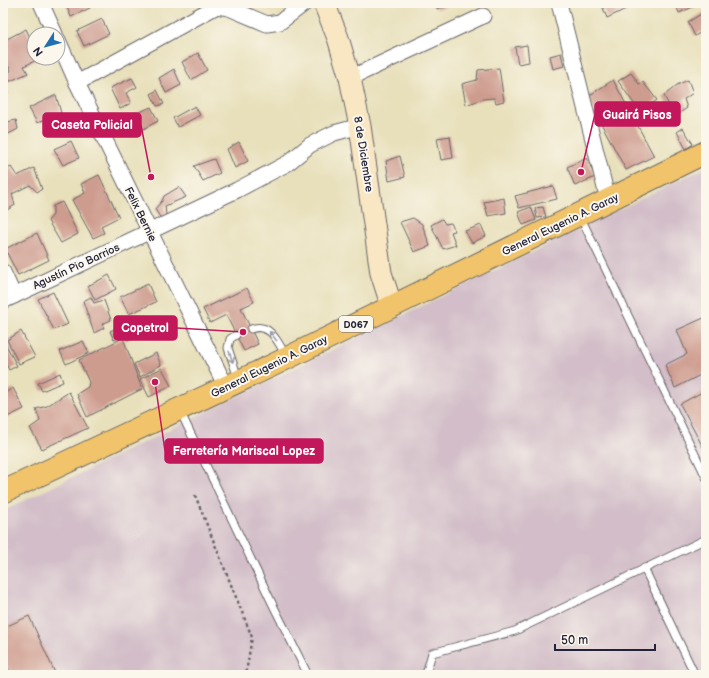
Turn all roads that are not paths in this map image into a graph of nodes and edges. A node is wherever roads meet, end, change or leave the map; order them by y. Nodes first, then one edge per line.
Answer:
1 (41, 3) edge
2 (305, 3) edge
3 (324, 3) edge
4 (559, 3) edge
5 (483, 16) dead end
6 (51, 26) edge
7 (66, 58) edge
8 (350, 78) junction
9 (77, 83) junction
10 (360, 126) junction
11 (706, 152) edge
12 (608, 200) junction
13 (580, 214) junction
14 (150, 232) junction
15 (3, 272) edge
16 (9, 298) edge
17 (392, 307) junction
18 (251, 329) dead end
19 (236, 336) dead end
20 (287, 358) junction
21 (233, 384) junction
22 (179, 409) junction
23 (706, 477) edge
24 (3, 492) edge
25 (706, 539) edge
26 (644, 568) junction
27 (308, 675) edge
28 (425, 675) edge
29 (695, 675) edge

1 - 6 street
2 - 9 street
3 - 8 main road, 8 de Diciembre
4 - 12 street
5 - 8 street
7 - 9 street, Felix Bernie
8 - 10 main road, 8 de Diciembre
9 - 14 street, Felix Bernie
10 - 14 street, Agustín Pio Barrios
10 - 17 main road, 8 de Diciembre
11 - 12 main road, General Eugenio A. Garay / D067
12 - 13 main road, General Eugenio A. Garay / D067
13 - 17 main road, General Eugenio A. Garay / D067
13 - 23 lane
14 - 16 street, Agustín Pio Barrios
14 - 21 street, Felix Bernie
15 - 16 street
17 - 20 main road, General Eugenio A. Garay / D067
20 -> 18 lane
19 -> 21 lane
20 - 21 main road, General Eugenio A. Garay / D067
21 - 22 main road, General Eugenio A. Garay / D067
22 - 24 main road, General Eugenio A. Garay / D067
22 - 27 lane
25 - 26 lane
26 - 28 lane
26 - 29 lane

